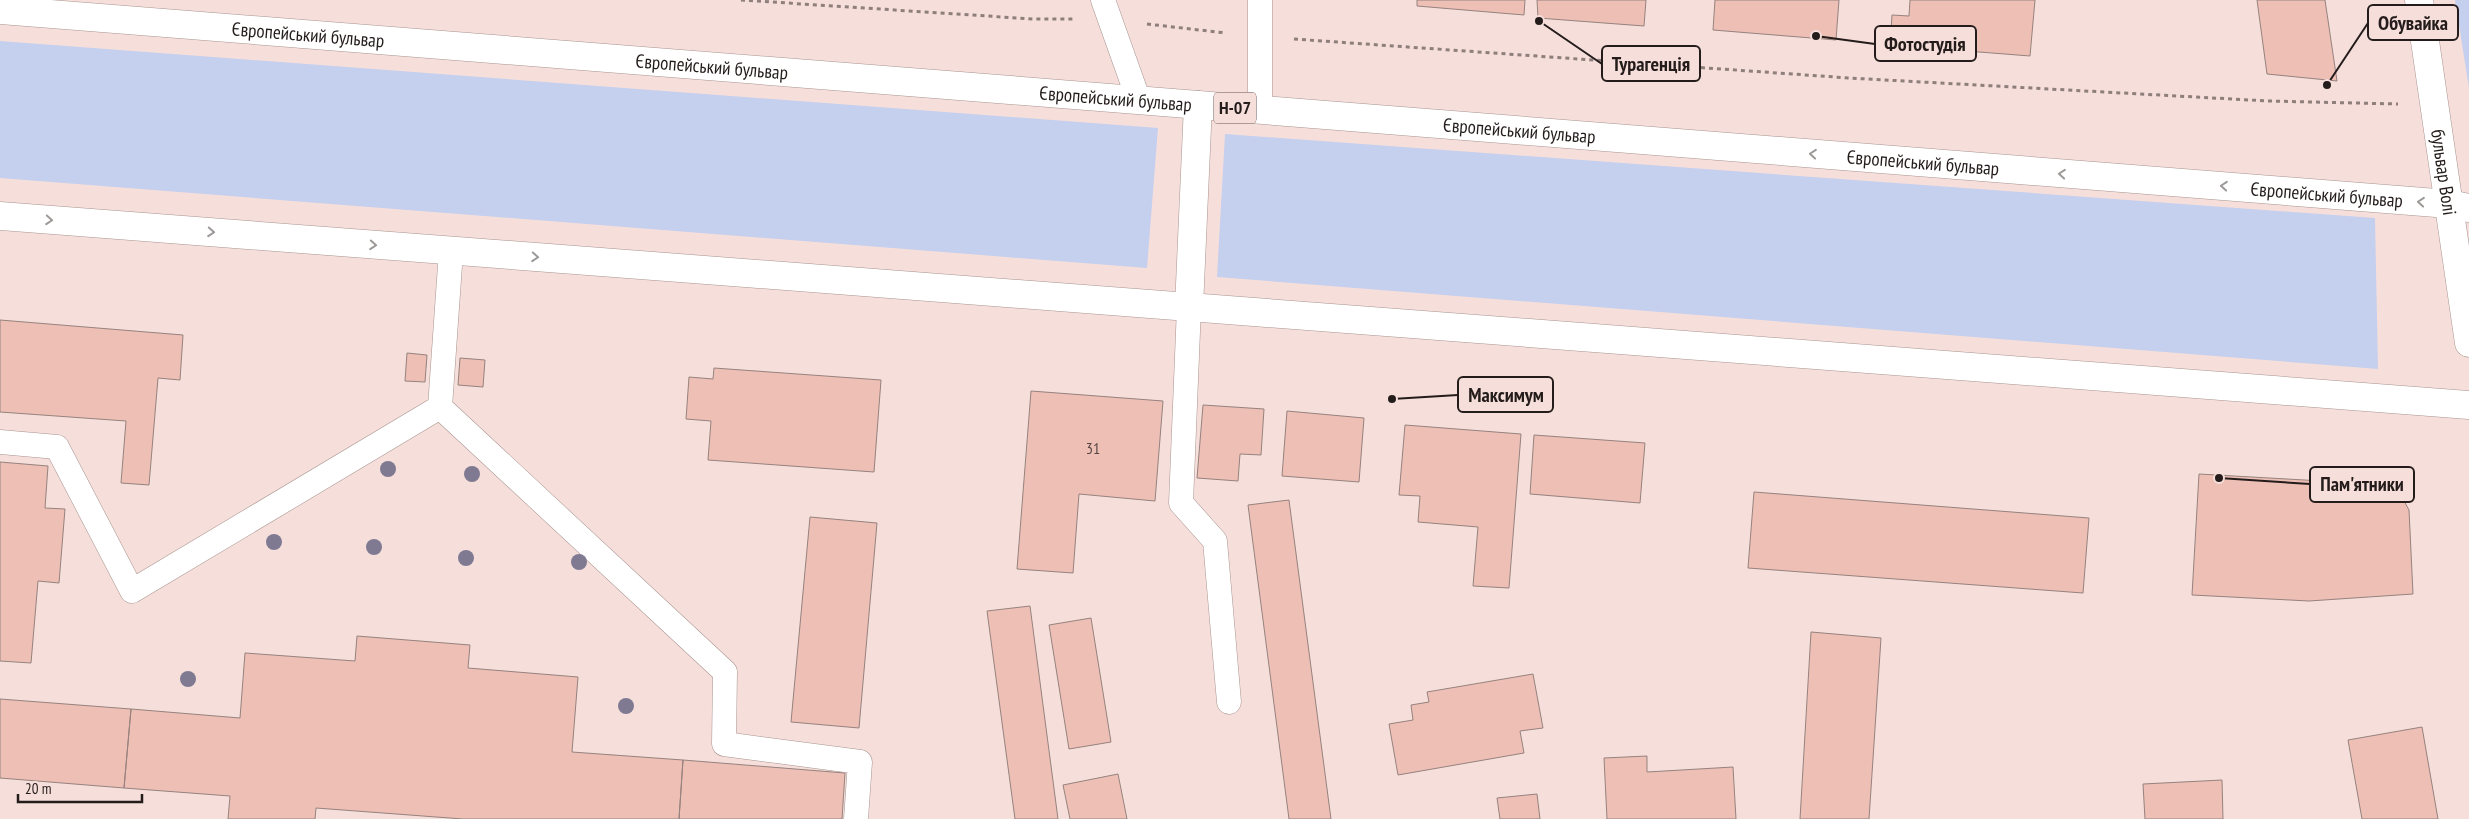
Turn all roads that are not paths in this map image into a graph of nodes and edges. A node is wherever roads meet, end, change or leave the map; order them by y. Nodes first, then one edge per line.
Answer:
1 (1260, 0) edge
2 (2419, 0) edge
3 (0, 10) edge
4 (1106, 10) edge
5 (1139, 101) junction
6 (1198, 105) junction
7 (1260, 110) junction
8 (2459, 206) edge
9 (0, 216) edge
10 (451, 250) junction
11 (1190, 307) junction
12 (2469, 343) edge
13 (2469, 405) edge
14 (440, 407) junction
15 (0, 442) edge
16 (1229, 702) dead end
17 (856, 819) edge

1 - 7 lane
2 - 8 main road, бульвар Волі
3 - 5 main road, Європейський бульвар / Н-07
4 - 5 lane
5 - 6 main road, Європейський бульвар / Н-07
6 - 7 main road, Європейський бульвар / Н-07
6 - 11 main road
8 -> 7 main road, Європейський бульвар / Н-07
8 - 12 main road, бульвар Волі
9 -> 10 main road
10 -> 11 main road
10 - 14 lane
11 - 13 main road
11 - 16 lane
14 - 15 lane
14 - 17 lane

